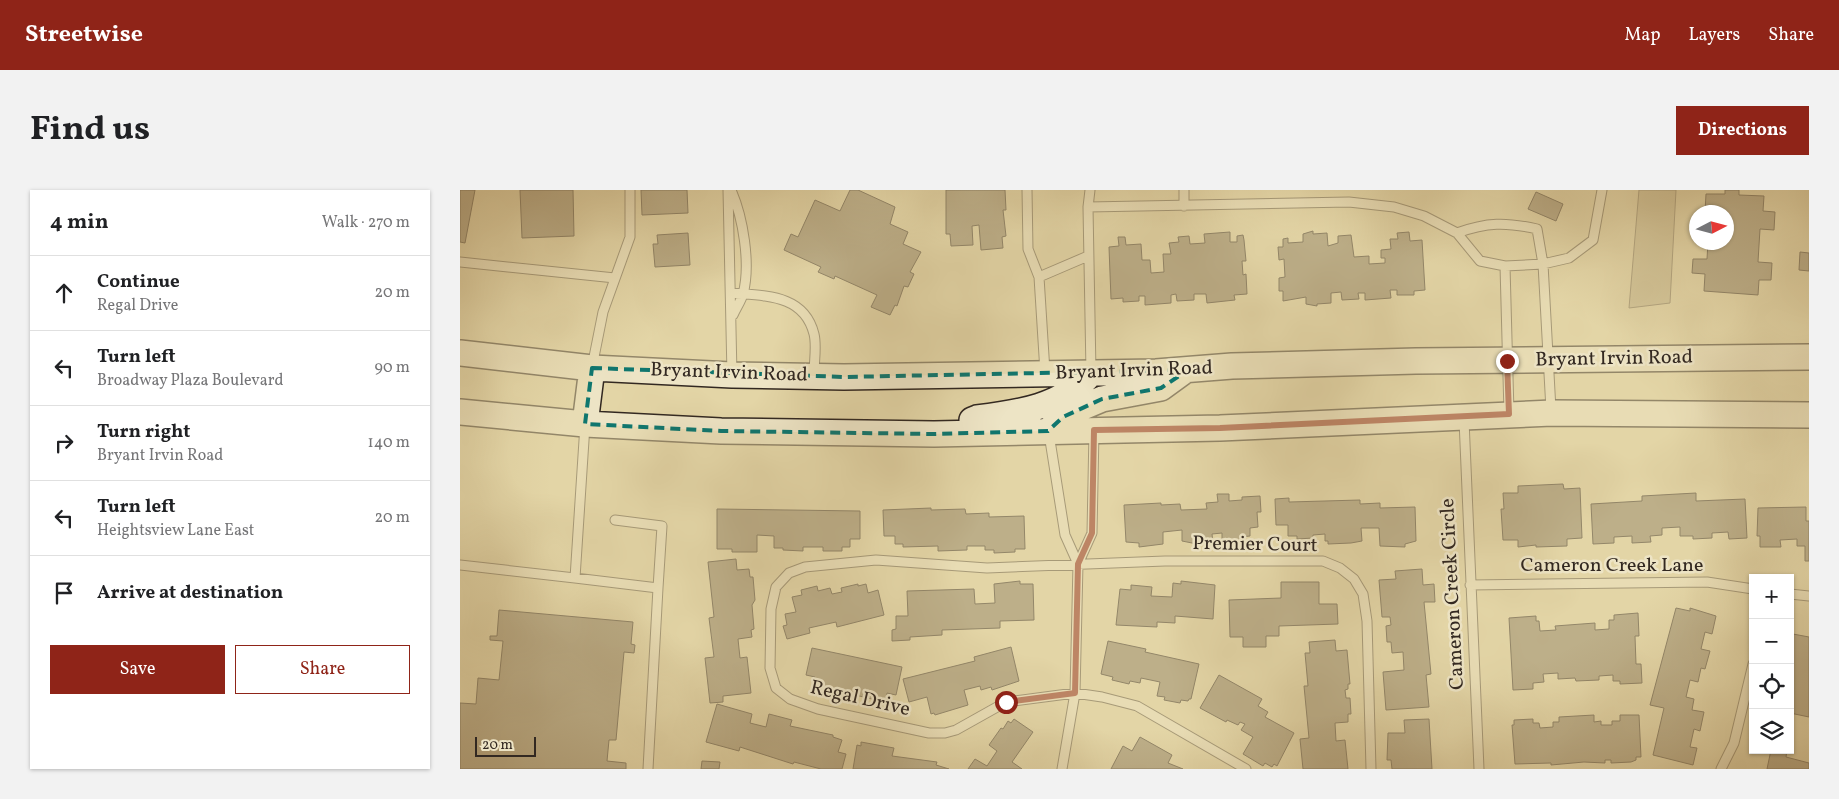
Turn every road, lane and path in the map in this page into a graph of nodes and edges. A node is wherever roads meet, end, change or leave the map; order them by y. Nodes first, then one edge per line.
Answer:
1 (630, 190) edge
2 (730, 190) edge
3 (1027, 190) edge
4 (1090, 190) edge
5 (1184, 190) edge
6 (1602, 190) edge
7 (1184, 206) junction
8 (1088, 207) junction
9 (1457, 233) junction
10 (1088, 256) junction
11 (460, 262) edge
12 (1543, 264) junction
13 (1504, 266) junction
14 (1040, 277) junction
15 (615, 278) junction
16 (731, 293) junction
17 (743, 294) junction
18 (732, 317) junction
19 (460, 353) edge
20 (1809, 357) edge
21 (1547, 360) junction
22 (1507, 361) junction
23 (592, 368) junction
24 (1188, 370) junction
25 (1045, 374) junction
26 (1091, 374) junction
27 (732, 375) junction
28 (814, 376) junction
29 (460, 412) edge
30 (1552, 413) junction
31 (1509, 414) junction
32 (1809, 415) edge
33 (1464, 417) junction
34 (585, 424) junction
35 (1094, 430) junction
36 (1048, 431) junction
37 (948, 433) junction
38 (615, 520) dead end
39 (1078, 564) junction
40 (460, 565) edge
41 (575, 578) junction
42 (1470, 585) junction
43 (658, 588) junction
44 (1749, 588) edge
45 (1794, 594) edge
46 (1809, 596) edge
47 (1749, 681) edge
48 (1075, 693) junction
49 (648, 769) edge
50 (1062, 769) edge
51 (1246, 769) edge
52 (1371, 769) edge
53 (1479, 769) edge
54 (1721, 769) edge

1 - 15 lane
2 - 16 lane
2 - 17 lane
3 - 14 lane
4 - 8 lane
5 - 7 lane
6 - 12 lane
7 - 8 lane
7 - 9 lane
8 - 10 lane
9 - 12 lane
9 - 13 lane
10 - 14 lane
10 - 26 lane
11 - 15 lane
12 - 13 lane
12 - 21 lane
13 - 22 lane
14 - 25 lane
15 - 23 lane
16 - 17 lane
16 - 18 lane
17 - 18 lane
17 - 28 lane
18 - 27 lane
19 - 23 main road, Bryant Irvin Road
20 - 21 main road, Bryant Irvin Road
21 - 22 main road, Bryant Irvin Road
21 - 30 lane
22 - 24 main road, Bryant Irvin Road
22 - 31 lane
23 - 27 main road, Bryant Irvin Road
23 - 34 main road
24 - 26 main road, Bryant Irvin Road
24 - 36 main road
25 - 26 main road, Bryant Irvin Road
25 - 28 main road, Bryant Irvin Road
26 - 37 main road
27 - 28 main road, Bryant Irvin Road
29 - 34 main road
30 - 31 main road
30 - 32 main road
31 - 33 main road
33 - 35 main road
33 - 42 lane, Cameron Creek Circle
34 - 37 main road
34 - 41 lane
35 - 36 main road
35 - 39 lane
36 - 37 main road
36 - 39 lane
38 - 43 lane
39 - 48 lane
39 - 48 lane, Regal Drive
39 - 52 lane, Premier Court
40 - 41 lane
41 - 43 lane
42 - 44 lane, Cameron Creek Lane
42 - 53 lane, Cameron Creek Circle
43 - 49 lane
45 - 46 lane
47 - 54 lane
48 - 50 lane
48 - 51 lane

